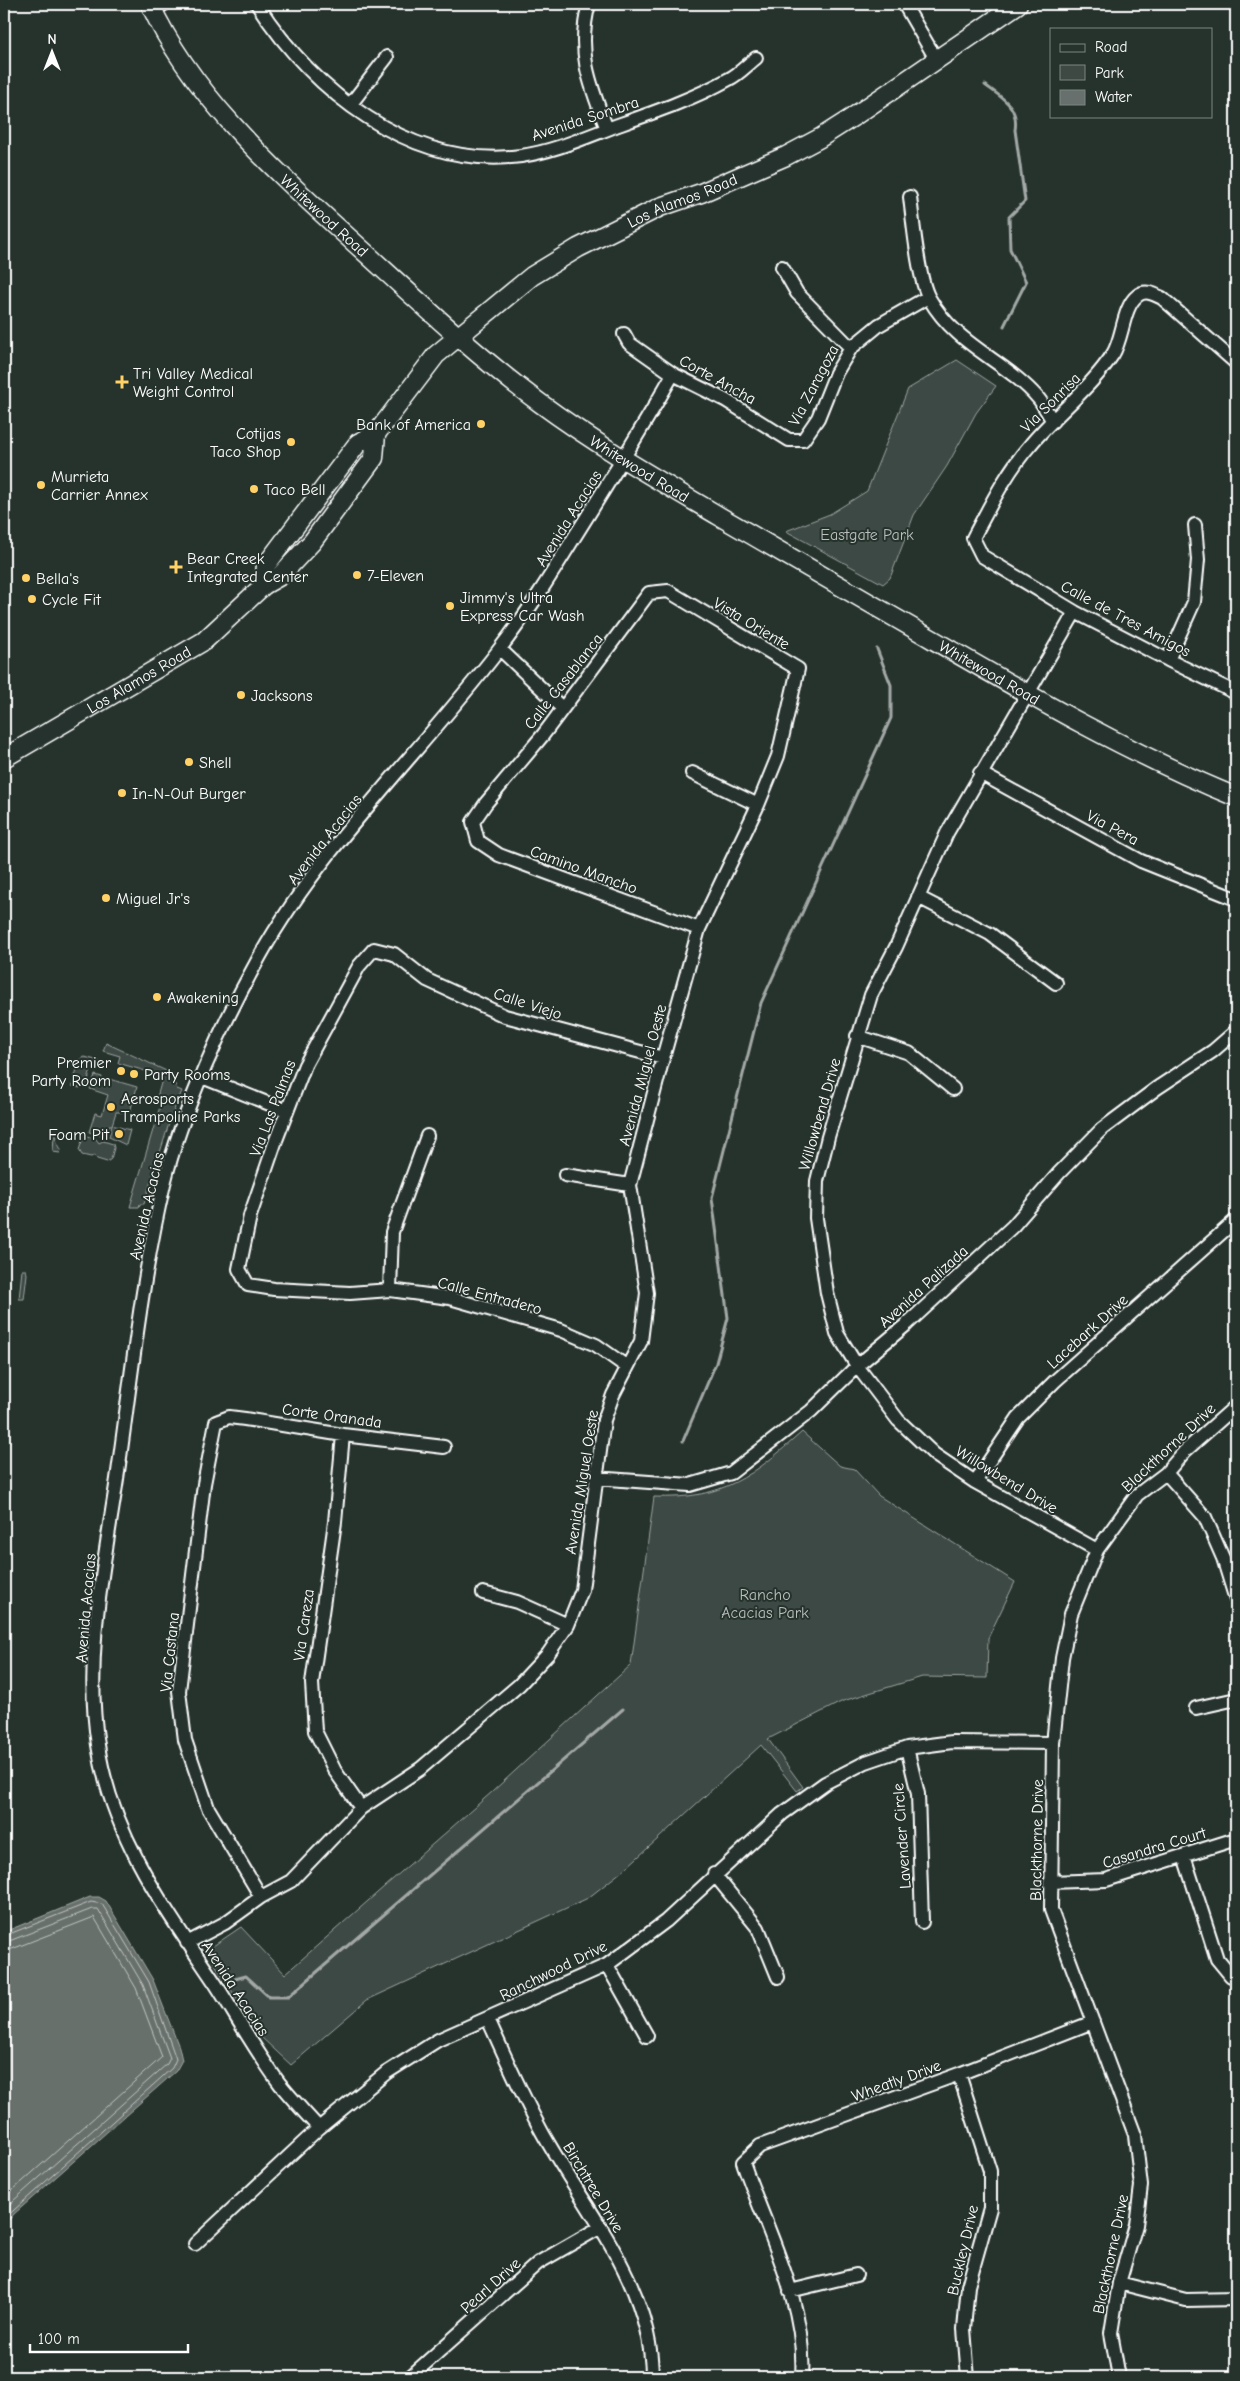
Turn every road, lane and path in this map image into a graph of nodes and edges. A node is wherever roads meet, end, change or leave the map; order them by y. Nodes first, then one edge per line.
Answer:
1 (257, 4) edge
2 (589, 4) edge
3 (904, 4) edge
4 (1018, 4) edge
5 (155, 6) edge
6 (387, 57) dead end
7 (756, 58) dead end
8 (936, 59) junction
9 (350, 105) junction
10 (607, 129) junction
11 (910, 197) dead end
12 (782, 267) dead end
13 (928, 297) junction
14 (624, 334) dead end
15 (458, 335) junction
16 (851, 348) junction
17 (1236, 363) edge
18 (673, 374) junction
19 (1052, 421) junction
20 (803, 440) joint
21 (624, 460) junction
22 (1195, 525) dead end
23 (1004, 568) joint
24 (690, 605) joint
25 (1075, 612) junction
26 (500, 649) junction
27 (1168, 660) junction
28 (798, 669) joint
29 (1236, 693) edge
30 (1026, 694) junction
31 (562, 708) junction
32 (4, 758) edge
33 (692, 773) dead end
34 (980, 773) junction
35 (1236, 798) edge
36 (758, 805) junction
37 (473, 822) joint
38 (918, 897) junction
39 (1236, 899) edge
40 (699, 929) junction
41 (394, 954) joint
42 (1056, 983) dead end
43 (1236, 1031) edge
44 (857, 1036) junction
45 (663, 1058) junction
46 (202, 1077) junction
47 (953, 1089) dead end
48 (288, 1111) junction
49 (428, 1136) dead end
50 (565, 1175) dead end
51 (630, 1185) junction
52 (1236, 1220) edge
53 (274, 1289) joint
54 (390, 1290) junction
55 (857, 1366) junction
56 (627, 1367) junction
57 (1236, 1406) edge
58 (216, 1422) joint
59 (343, 1434) junction
60 (444, 1448) dead end
61 (1166, 1473) junction
62 (595, 1478) junction
63 (975, 1482) junction
64 (1097, 1550) junction
65 (482, 1593) dead end
66 (1236, 1600) edge
67 (568, 1625) junction
68 (1236, 1698) edge
69 (1196, 1708) dead end
70 (1053, 1743) junction
71 (907, 1748) junction
72 (361, 1808) junction
73 (1236, 1839) edge
74 (1184, 1856) junction
75 (714, 1874) junction
76 (1050, 1882) junction
77 (262, 1898) junction
78 (922, 1922) dead end
79 (188, 1943) junction
80 (607, 1965) junction
81 (1231, 1976) dead end
82 (778, 1977) dead end
83 (488, 2019) junction
84 (1093, 2022) junction
85 (647, 2036) dead end
86 (959, 2074) junction
87 (319, 2128) junction
88 (599, 2228) junction
89 (195, 2244) dead end
90 (856, 2275) dead end
91 (1119, 2283) junction
92 (790, 2291) junction
93 (1236, 2299) edge
94 (410, 2377) edge
95 (652, 2377) edge
96 (802, 2377) edge
97 (968, 2377) edge
98 (1119, 2377) edge

1 - 9 street, Avenida Sombra
2 - 10 street
3 - 8 street
4 - 8 main road, Los Alamos Road
5 - 15 main road, Whitewood Road
6 - 9 street
7 - 10 street, Avenida Sombra
8 - 15 main road, Los Alamos Road
9 - 10 street, Avenida Sombra
11 - 13 street
12 - 16 street
13 - 16 street, Via Zaragoza
13 - 19 street
14 - 18 street, Corte Ancha
15 - 21 main road, Whitewood Road
15 - 32 main road, Los Alamos Road
16 - 20 street, Via Zaragoza
17 - 19 street, Via Sonrisa
18 - 20 street, Corte Ancha
18 - 21 street, Avenida Acacias
19 - 23 street, Via Sonrisa
21 - 26 street, Avenida Acacias
21 - 30 main road, Whitewood Road
22 - 27 street
23 - 25 street, Calle de Tres Amigos
24 - 28 street, Vista Oriente
24 - 31 street, Calle Casablanca
25 - 27 street, Calle de Tres Amigos
25 - 30 street, Willowbend Drive
26 - 31 street
26 - 46 street, Avenida Acacias
27 - 29 street, Calle de Tres Amigos
28 - 36 street, Avenida Miguel Oeste
30 - 34 street, Willowbend Drive
30 - 35 main road, Whitewood Road
31 - 37 street, Calle Casablanca
33 - 36 street
34 - 38 street, Willowbend Drive
34 - 39 street, Via Pera
36 - 40 street, Avenida Miguel Oeste
37 - 40 street, Camino Mancho
38 - 42 street
38 - 44 street, Willowbend Drive
40 - 45 street, Avenida Miguel Oeste
41 - 45 street, Calle Viejo
41 - 48 street, Via Las Palmas
43 - 55 street, Avenida Palizada
44 - 47 street
44 - 55 street, Willowbend Drive
45 - 51 street, Avenida Miguel Oeste
46 - 48 street
46 - 79 street, Avenida Acacias
48 - 53 street, Via Las Palmas
49 - 54 street
50 - 51 street
51 - 56 street, Avenida Miguel Oeste
52 - 63 street, Lacebark Drive
53 - 54 street, Calle Entradero
54 - 56 street, Calle Entradero
55 - 62 street, Avenida Palizada
55 - 63 street, Willowbend Drive
56 - 62 street, Avenida Miguel Oeste
57 - 61 street, Blackthorne Drive
58 - 59 street, Corte Oranada
58 - 77 street, Via Castana
59 - 60 street, Corte Oranada
59 - 72 street, Via Careza
61 - 64 street, Blackthorne Drive
61 - 66 street
62 - 67 street, Avenida Miguel Oeste
63 - 64 street, Willowbend Drive
64 - 70 street, Blackthorne Drive
65 - 67 street
67 - 72 street, Avenida Miguel Oeste
68 - 69 street
70 - 71 street, Ranchwood Drive
70 - 76 street, Blackthorne Drive
71 - 75 street, Ranchwood Drive
71 - 78 street, Lavender Circle
72 - 77 street, Avenida Miguel Oeste
73 - 74 street, Casandra Court
74 - 76 street, Casandra Court
74 - 81 street
75 - 80 street, Ranchwood Drive
75 - 82 street
76 - 84 street, Blackthorne Drive
77 - 79 street, Avenida Miguel Oeste
79 - 87 street, Avenida Acacias
80 - 83 street, Ranchwood Drive
80 - 85 street
83 - 87 street, Ranchwood Drive
83 - 88 street, Birchtree Drive
84 - 86 street, Wheatly Drive
84 - 91 street, Blackthorne Drive
86 - 92 street, Wheatly Drive
86 - 97 street, Buckley Drive
87 - 89 street, Ranchwood Drive
88 - 94 street, Pearl Drive
88 - 95 street, Birchtree Drive
90 - 92 street
91 - 93 street
91 - 98 street, Blackthorne Drive
92 - 96 street

